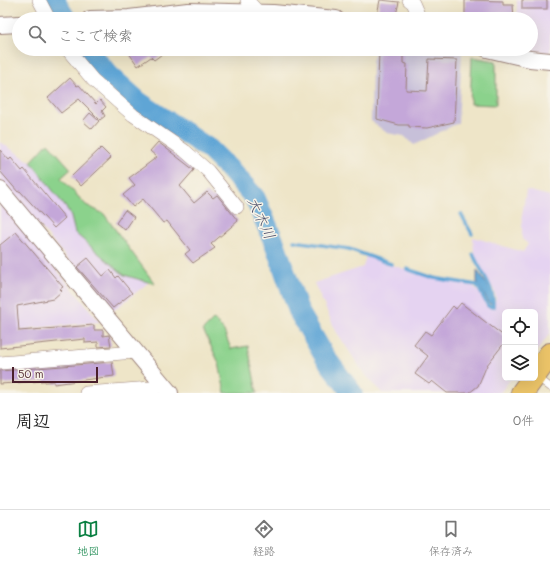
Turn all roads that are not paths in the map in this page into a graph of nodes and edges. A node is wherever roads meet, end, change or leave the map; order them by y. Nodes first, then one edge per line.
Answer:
1 (39, 0) edge
2 (247, 0) edge
3 (409, 0) edge
4 (45, 12) edge
5 (180, 12) edge
6 (258, 12) joint
7 (417, 12) edge
8 (12, 24) edge
9 (0, 25) edge
10 (73, 56) edge
11 (517, 56) edge
12 (550, 61) edge
13 (0, 190) edge
14 (238, 207) dead end
15 (135, 352) junction
16 (550, 354) edge
17 (0, 363) edge
18 (538, 371) edge
19 (538, 377) edge
20 (531, 381) edge
21 (550, 387) edge
22 (167, 390) edge
23 (86, 393) edge
24 (522, 393) edge

1 - 4 street
2 - 6 street
3 - 7 street
5 - 6 street
8 - 9 street
10 - 14 street
11 - 12 street
13 - 15 street
15 - 17 street
15 - 22 street
16 - 18 highway
19 - 21 lane
20 - 24 highway
22 - 23 street

